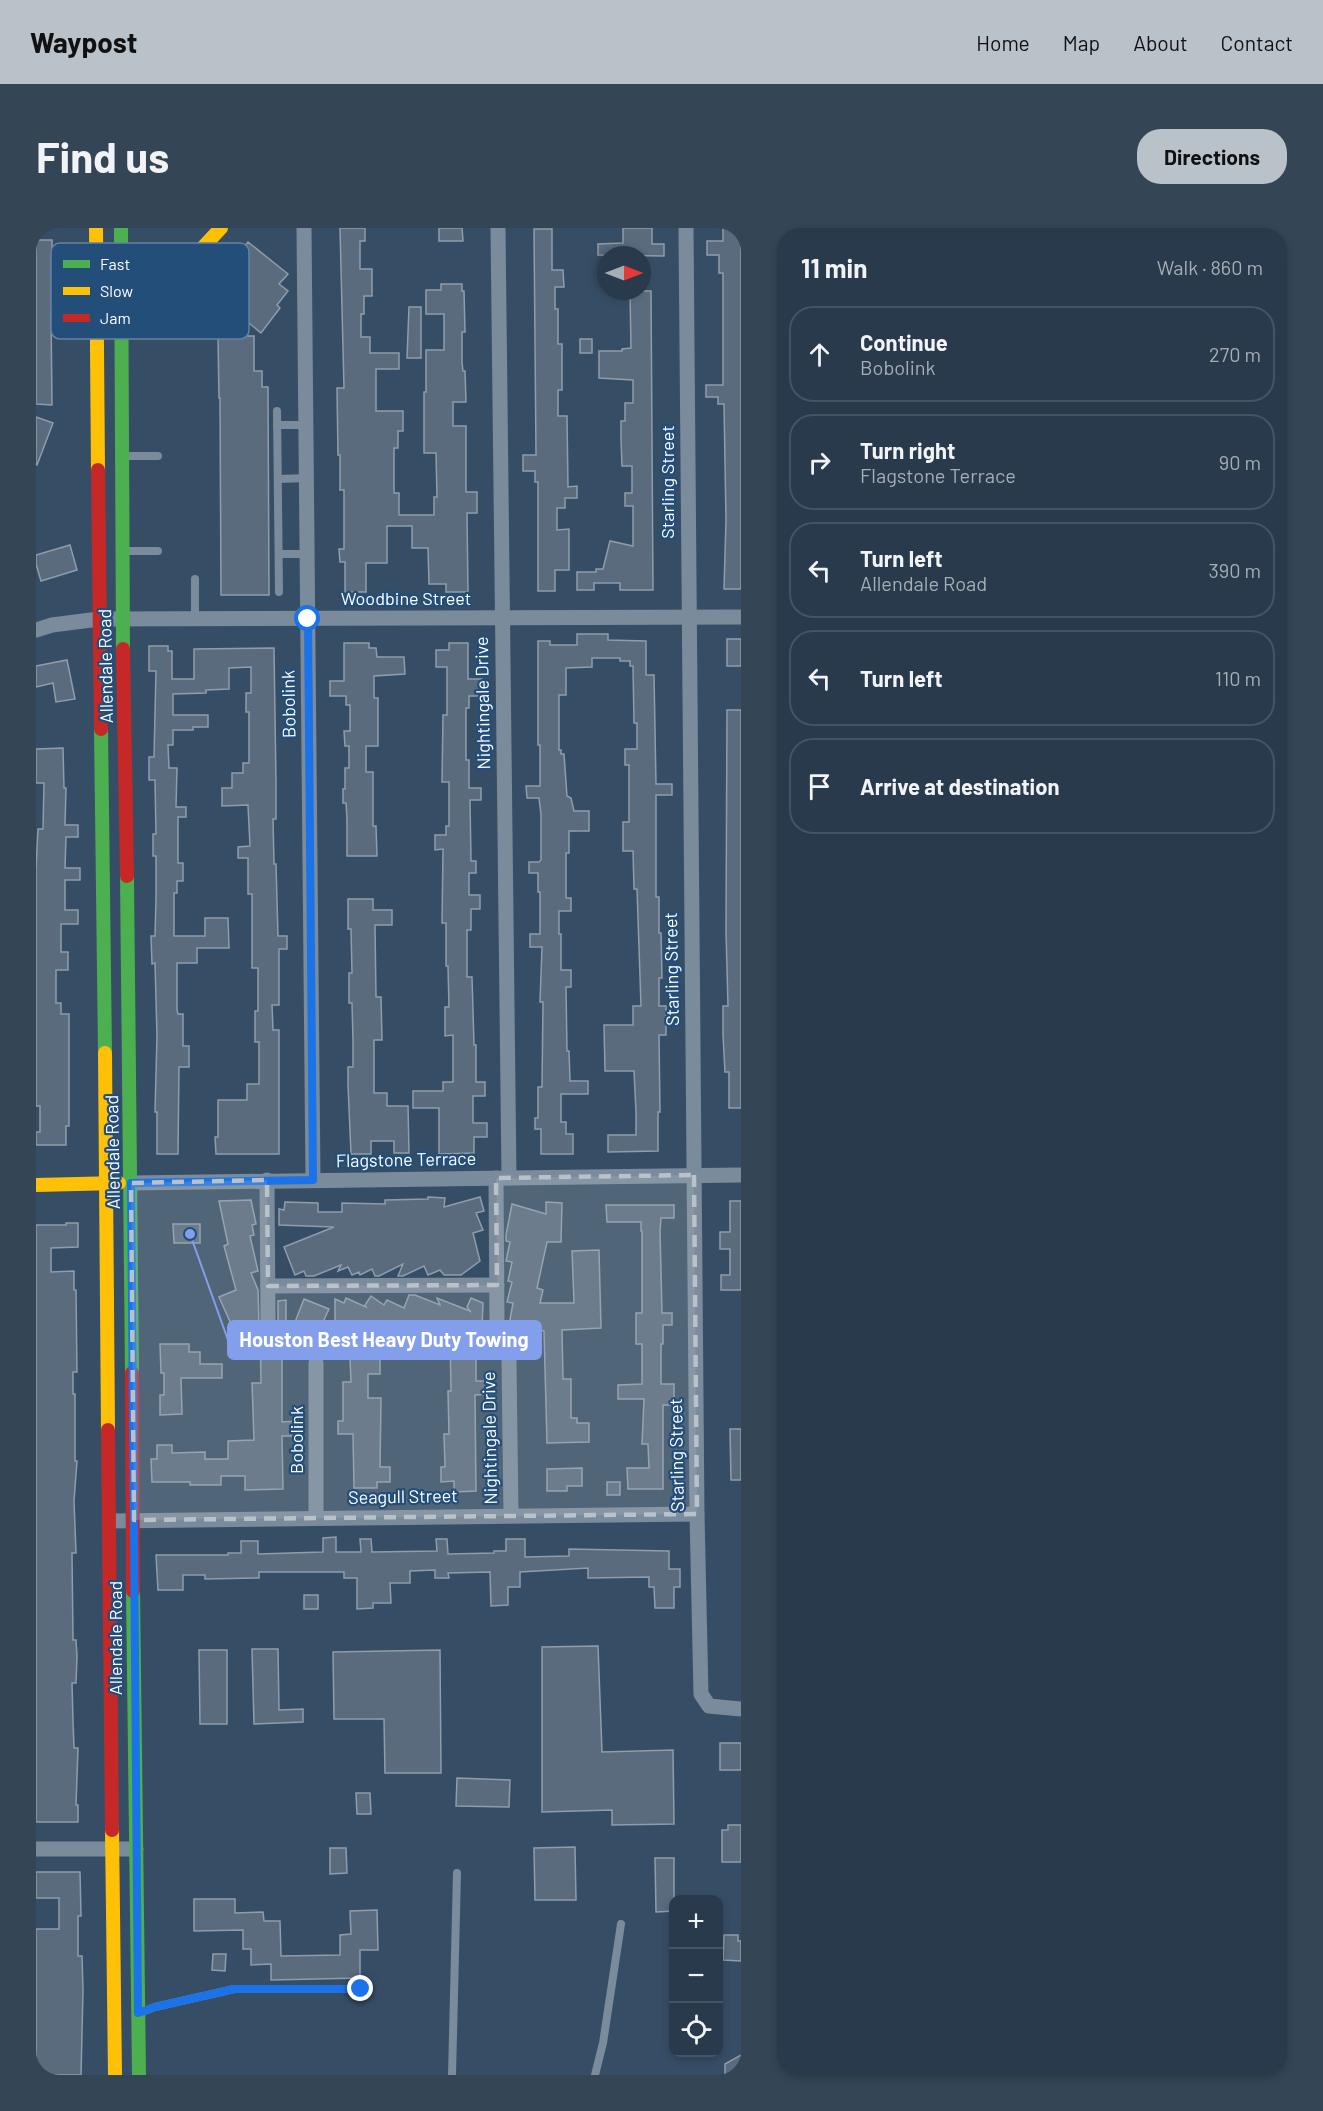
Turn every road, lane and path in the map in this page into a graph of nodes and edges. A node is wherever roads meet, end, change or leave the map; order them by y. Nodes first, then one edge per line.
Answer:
1 (96, 228) edge
2 (121, 228) edge
3 (221, 228) edge
4 (304, 228) edge
5 (498, 228) edge
6 (686, 228) edge
7 (96, 243) edge
8 (121, 243) edge
9 (206, 243) edge
10 (98, 339) edge
11 (122, 339) edge
12 (277, 411) dead end
13 (277, 425) junction
14 (306, 425) junction
15 (123, 456) junction
16 (158, 456) dead end
17 (99, 457) junction
18 (306, 478) junction
19 (278, 479) junction
20 (123, 551) junction
21 (158, 551) dead end
22 (279, 554) junction
23 (307, 554) junction
24 (195, 579) dead end
25 (279, 592) dead end
26 (688, 617) junction
27 (741, 617) edge
28 (502, 618) junction
29 (308, 619) junction
30 (99, 620) junction
31 (123, 620) junction
32 (195, 620) junction
33 (36, 630) edge
34 (101, 807) junction
35 (126, 808) junction
36 (104, 994) junction
37 (129, 994) junction
38 (694, 1175) junction
39 (741, 1175) edge
40 (502, 1178) junction
41 (267, 1180) junction
42 (313, 1180) junction
43 (131, 1183) junction
44 (107, 1184) junction
45 (36, 1185) edge
46 (497, 1285) junction
47 (268, 1286) junction
48 (268, 1319) dead end
49 (497, 1324) dead end
50 (509, 1359) dead end
51 (316, 1363) dead end
52 (108, 1370) junction
53 (133, 1370) junction
54 (697, 1514) junction
55 (511, 1515) junction
56 (316, 1517) junction
57 (134, 1520) junction
58 (110, 1521) junction
59 (110, 1684) junction
60 (134, 1684) junction
61 (741, 1709) edge
62 (36, 1849) edge
63 (112, 1849) junction
64 (136, 1849) junction
65 (457, 1873) dead end
66 (621, 1924) dead end
67 (361, 1989) dead end
68 (138, 2013) junction
69 (114, 2016) junction
70 (115, 2075) edge
71 (139, 2075) edge
72 (453, 2075) edge
73 (595, 2075) edge

1 - 7 main road, Allendale Road
2 - 8 main road, Allendale Road
3 - 9 main road
4 - 14 street, Bobolink
5 - 28 street, Nightingale Drive
6 - 26 street, Starling Street
10 - 17 main road, Allendale Road
11 - 15 main road, Allendale Road
12 - 13 lane
13 - 14 lane
13 - 19 lane
14 - 18 street, Bobolink
15 - 16 lane
15 - 17 main road
15 - 20 main road, Allendale Road
17 - 30 main road, Allendale Road
18 - 19 lane
18 - 23 street, Bobolink
19 - 22 lane
20 - 21 lane
20 - 31 main road, Allendale Road
22 - 23 lane
22 - 25 lane
23 - 29 street, Bobolink
24 - 32 lane
26 - 27 street, Woodbine Street
26 - 28 street, Woodbine Street
26 - 38 street, Starling Street
28 - 29 street, Woodbine Street
28 - 40 street, Nightingale Drive
29 - 32 street, Woodbine Street
29 - 42 street, Bobolink
30 - 31 street, Woodbine Street
30 - 33 street, Woodbine Street
30 - 34 main road, Allendale Road
31 - 32 street, Woodbine Street
31 - 35 main road, Allendale Road
34 - 35 main road
34 - 36 main road, Allendale Road
35 - 37 main road, Allendale Road
36 - 37 main road
36 - 44 main road, Allendale Road
37 - 43 main road, Allendale Road
38 - 39 street, Flagstone Terrace
38 - 40 street, Flagstone Terrace
38 - 54 street, Starling Street
40 - 42 street, Flagstone Terrace
40 - 46 street, Nightingale Drive
41 - 42 street, Flagstone Terrace
41 - 43 street, Flagstone Terrace
41 - 47 street
43 - 44 main road, Flagstone Terrace
43 - 53 main road, Allendale Road
44 - 45 main road, Flagstone Terrace
44 - 52 main road, Allendale Road
46 - 47 street
46 - 49 street, Nightingale Drive
47 - 48 street
50 - 55 street, Nightingale Drive
51 - 56 street, Bobolink
52 - 53 main road
52 - 58 main road, Allendale Road
53 - 57 main road, Allendale Road
54 - 55 street, Seagull Street
54 - 61 street, Starling Street
55 - 56 street, Seagull Street
56 - 57 street, Seagull Street
57 - 58 street, Seagull Street
57 - 60 main road, Allendale Road
58 - 59 main road, Allendale Road
59 - 60 main road
59 - 63 main road, Allendale Road
60 - 64 main road, Allendale Road
62 - 63 street
63 - 64 street
63 - 69 main road, Allendale Road
64 - 68 main road, Allendale Road
65 - 72 lane
66 - 73 lane
67 - 68 lane
68 - 69 main road
68 - 71 main road, Allendale Road
69 - 70 main road, Allendale Road

